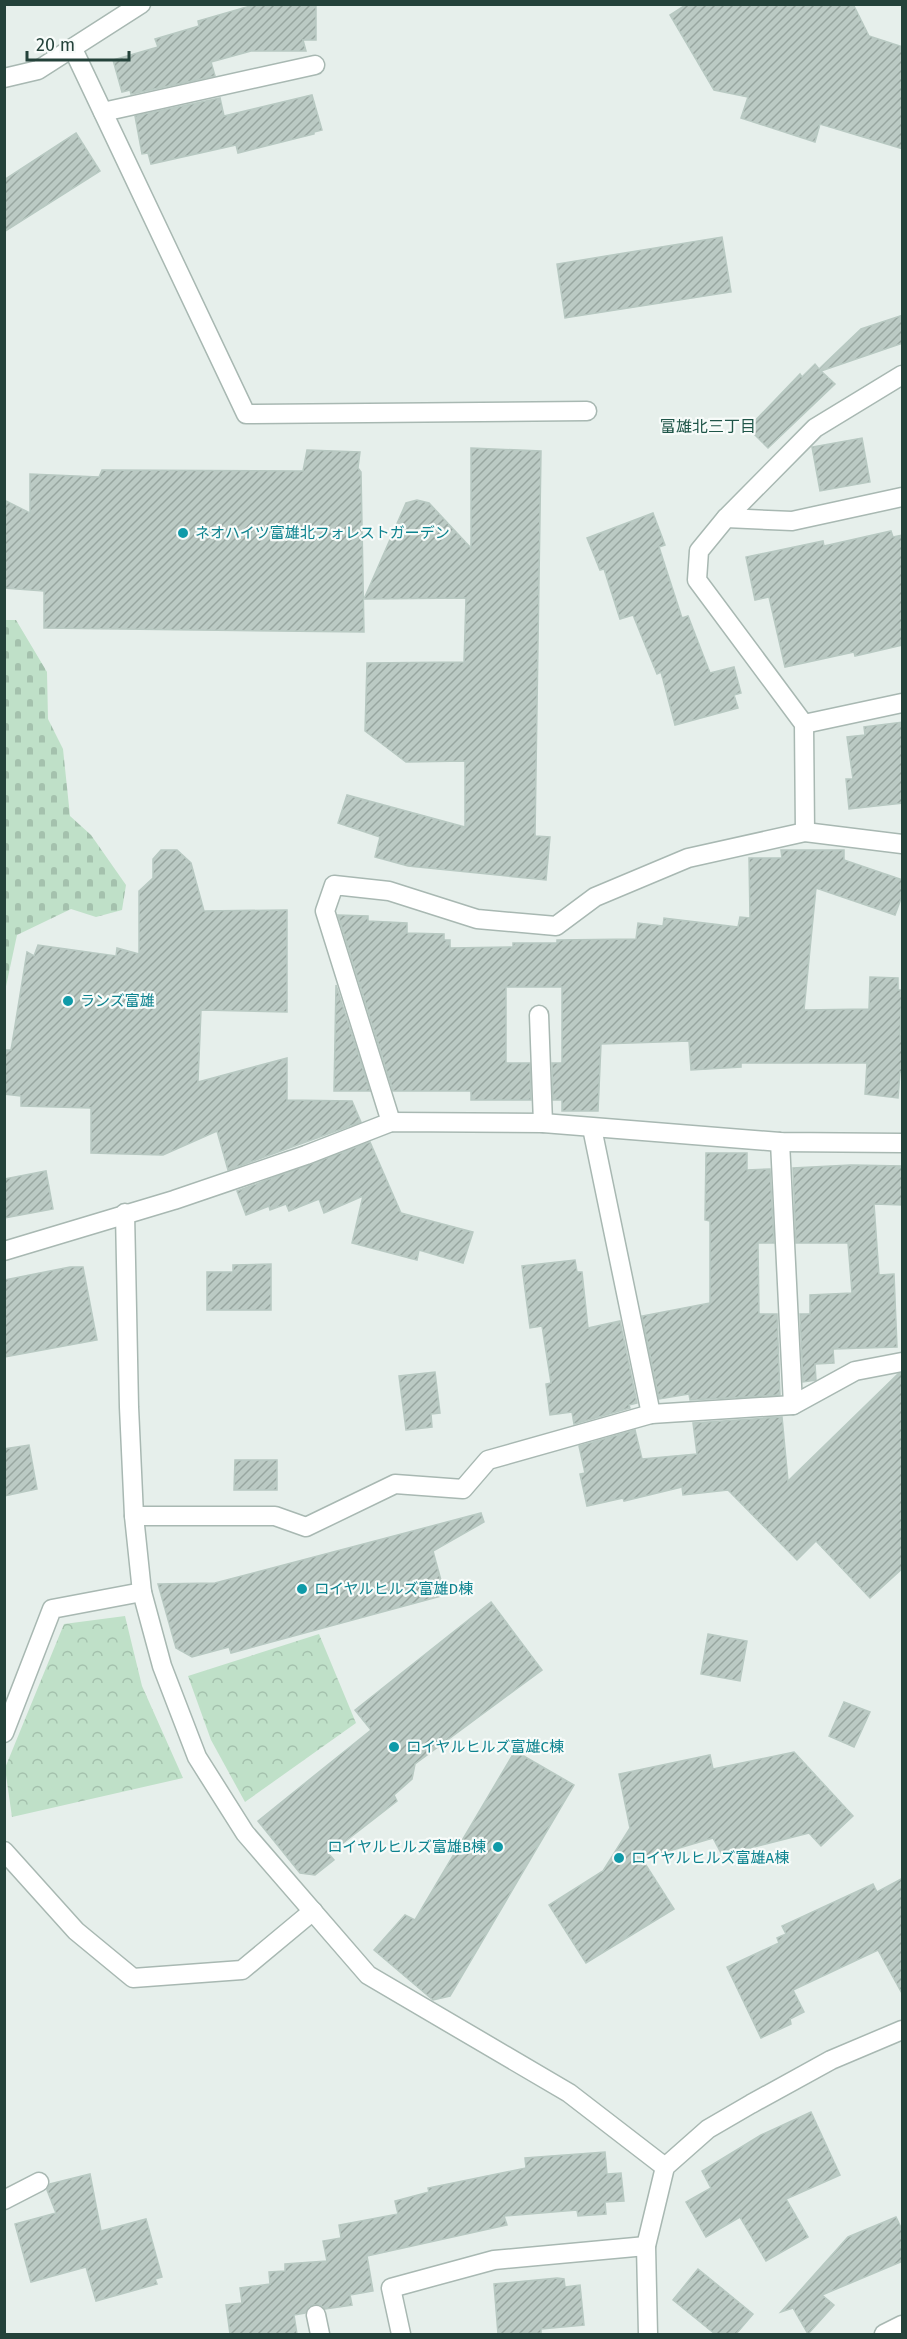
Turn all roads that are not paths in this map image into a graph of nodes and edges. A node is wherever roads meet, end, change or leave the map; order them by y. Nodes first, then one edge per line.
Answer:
1 (141, 4) edge
2 (73, 49) junction
3 (315, 65) dead end
4 (4, 78) edge
5 (103, 112) junction
6 (903, 375) edge
7 (587, 411) dead end
8 (903, 497) edge
9 (726, 518) junction
10 (903, 703) edge
11 (804, 724) junction
12 (805, 832) junction
13 (903, 844) edge
14 (539, 1015) dead end
15 (391, 1122) junction
16 (543, 1123) junction
17 (591, 1128) junction
18 (780, 1142) junction
19 (903, 1143) edge
20 (125, 1213) junction
21 (4, 1251) edge
22 (903, 1362) edge
23 (793, 1405) junction
24 (651, 1414) junction
25 (134, 1516) junction
26 (142, 1592) junction
27 (4, 1733) edge
28 (4, 1851) edge
29 (313, 1911) junction
30 (903, 2030) edge
31 (665, 2168) junction
32 (39, 2182) dead end
33 (4, 2200) edge
34 (646, 2246) junction
35 (316, 2315) dead end
36 (903, 2325) edge
37 (320, 2334) edge
38 (401, 2334) edge
39 (648, 2334) edge
40 (884, 2334) edge

1 - 2 street
2 - 4 street
2 - 5 street
3 - 5 street
5 - 7 street
6 - 9 street
8 - 9 street
9 - 11 street
10 - 11 street
11 - 12 street
12 - 13 street
12 - 15 street
14 - 16 street
15 - 16 street
15 - 20 street
16 - 17 street
17 - 18 street
17 - 24 street
18 - 19 street
18 - 23 street
20 - 21 street
20 - 25 street
22 - 23 street
23 - 24 street
24 - 25 street
25 - 26 street
26 - 27 street
26 - 29 street
28 - 29 street
29 - 31 street
30 - 31 street
31 - 34 street
32 - 33 street
34 - 38 street
34 - 39 street
35 - 37 street
36 - 40 street

